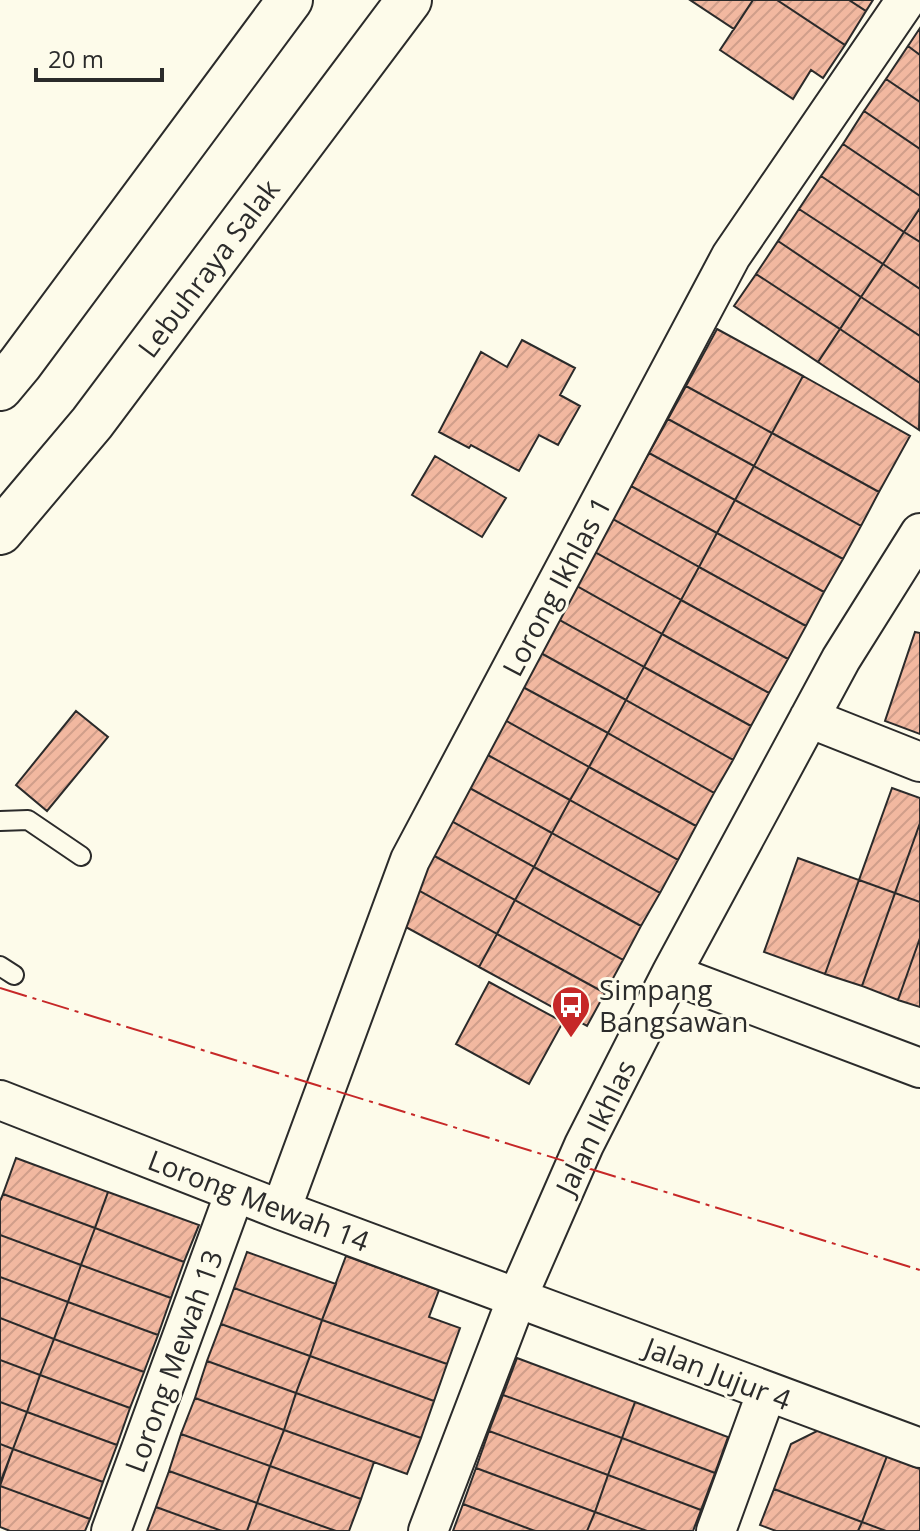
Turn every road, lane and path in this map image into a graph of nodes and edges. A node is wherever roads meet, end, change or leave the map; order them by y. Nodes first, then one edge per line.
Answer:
1 (290, 0) edge
2 (409, 0) edge
3 (906, 0) edge
4 (0, 388) edge
5 (0, 532) edge
6 (920, 533) edge
7 (809, 718) junction
8 (920, 762) edge
9 (0, 821) edge
10 (81, 856) dead end
11 (671, 974) junction
12 (920, 1068) edge
13 (0, 1102) edge
14 (235, 1192) junction
15 (281, 1210) junction
16 (517, 1298) junction
17 (767, 1391) junction
18 (920, 1448) edge
19 (111, 1531) edge
20 (428, 1531) edge
21 (716, 1531) edge

1 - 4 highway
2 - 5 highway, Lebuhraya Salak
3 - 15 street, Lorong Ikhlas 1
6 - 7 street, Jalan Ikhlas
7 - 8 street
7 - 11 street, Jalan Ikhlas
9 - 10 lane
11 - 12 street
11 - 16 street, Jalan Ikhlas
13 - 14 street, Lorong Mewah 14
14 - 15 street, Lorong Mewah 14
14 - 19 street, Lorong Mewah 13
15 - 16 street, Lorong Mewah 14
16 - 17 street, Jalan Jujur 4
16 - 20 street, Jalan Ikhlas
17 - 18 street, Jalan Jujur 4
17 - 21 street

